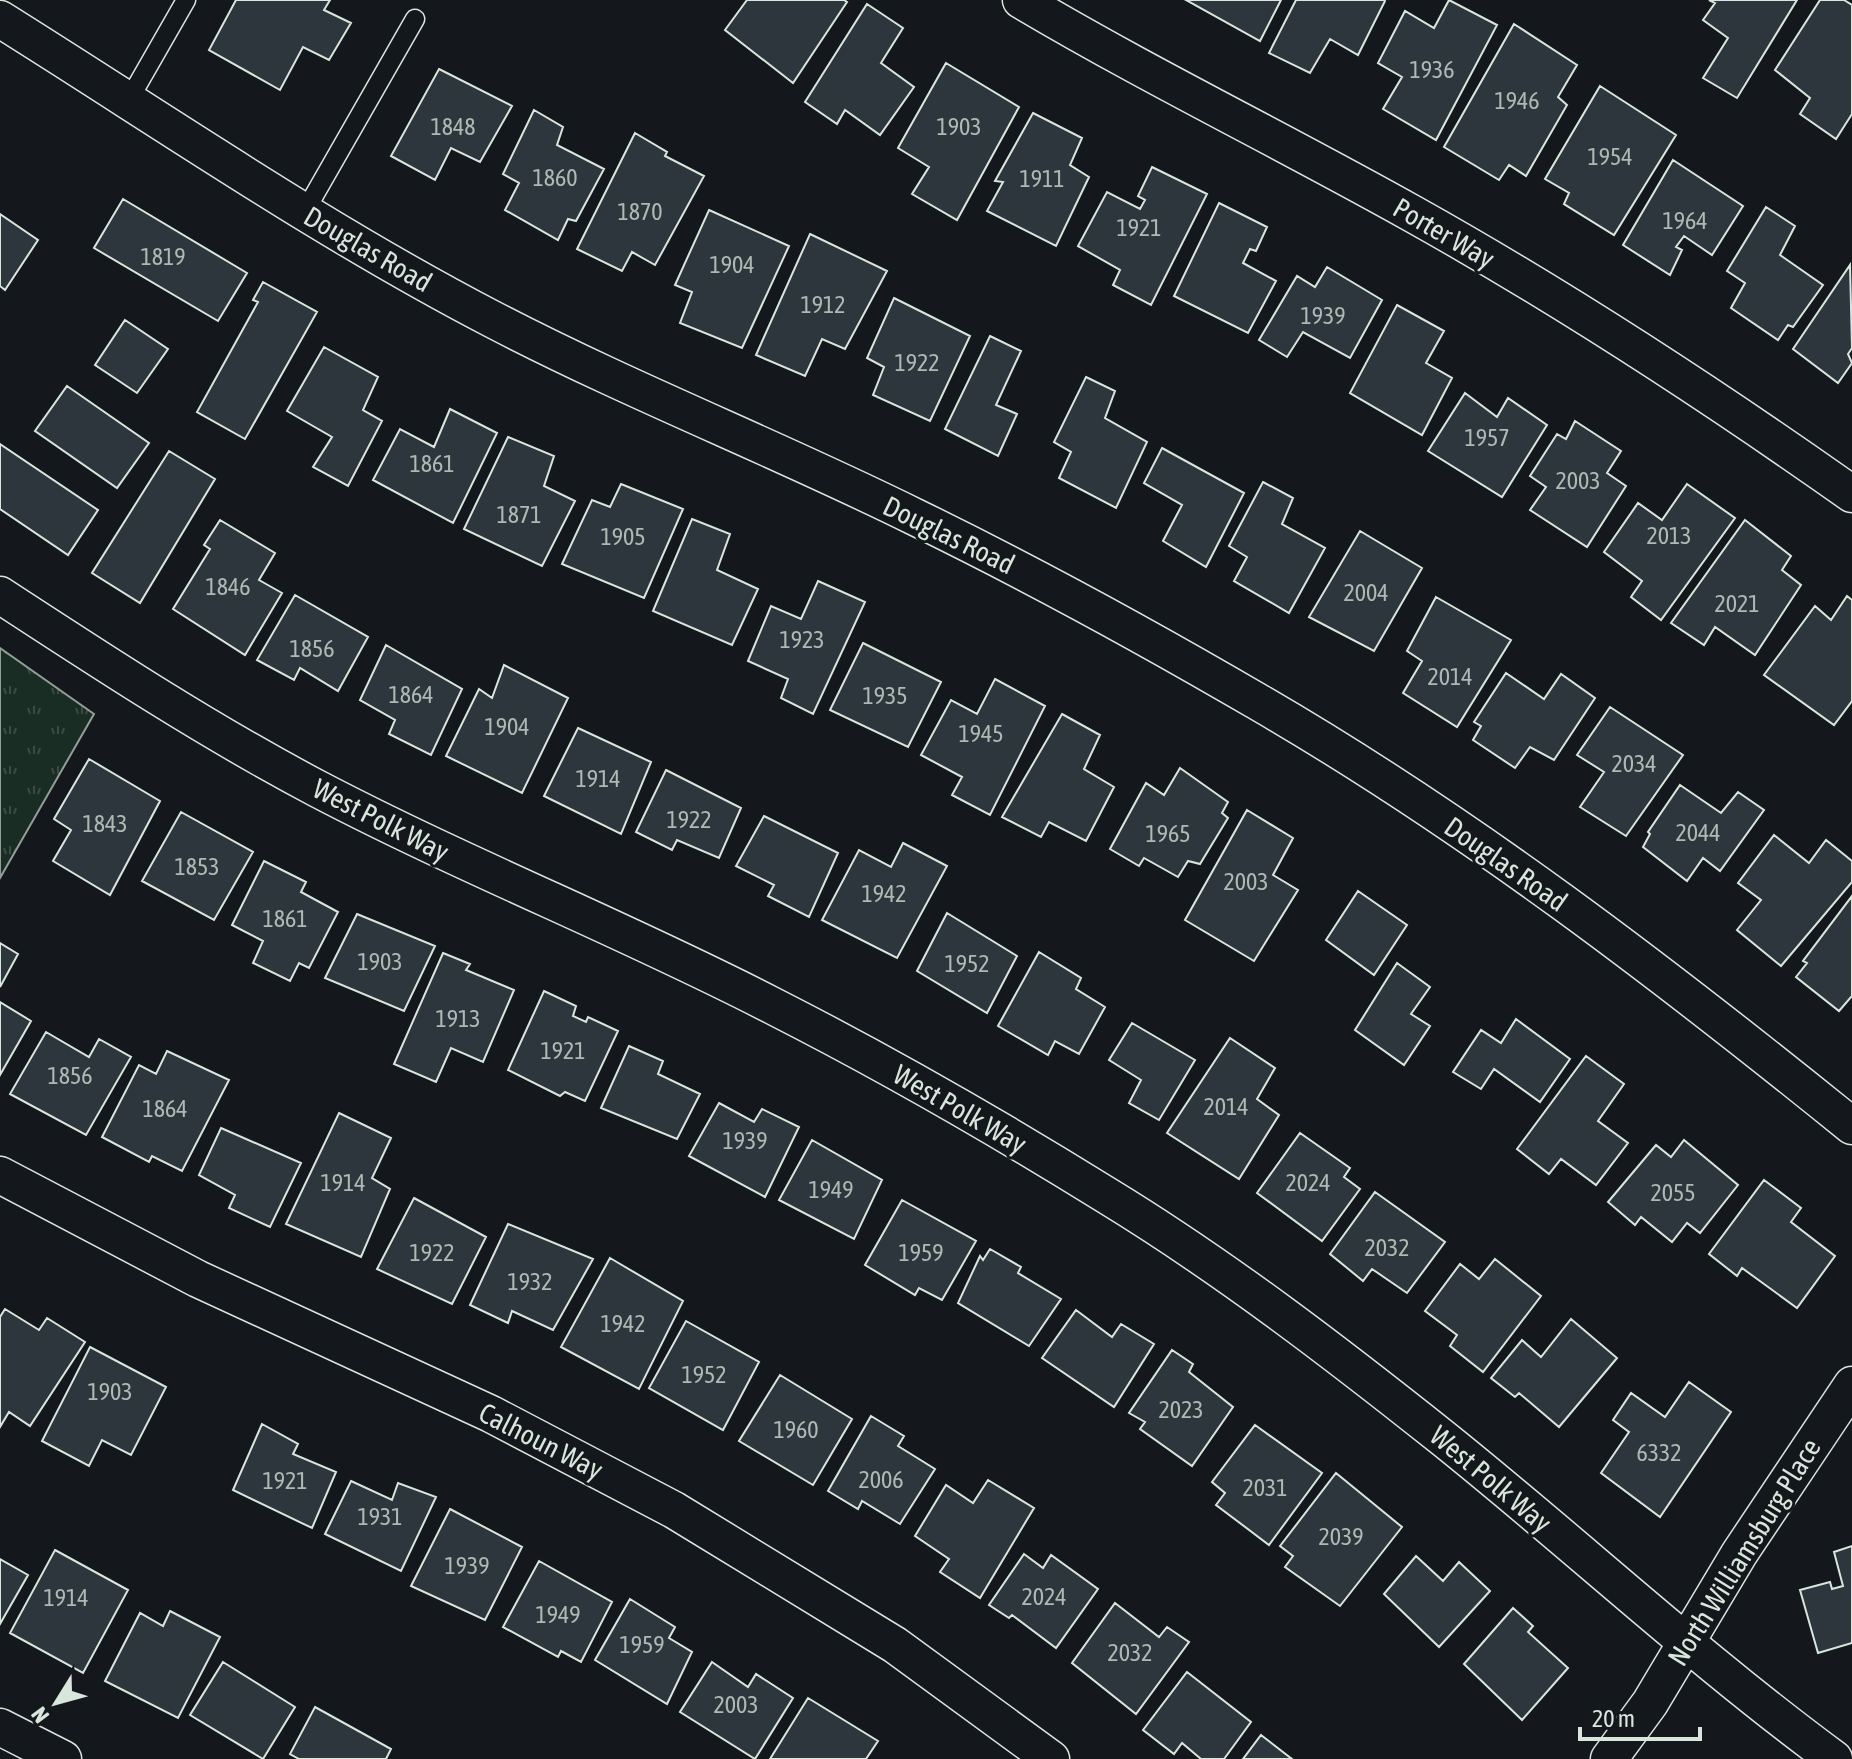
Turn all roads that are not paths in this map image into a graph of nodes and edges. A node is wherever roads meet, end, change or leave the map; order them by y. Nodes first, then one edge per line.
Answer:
1 (186, 0) edge
2 (1021, 0) edge
3 (0, 19) edge
4 (415, 19) dead end
5 (127, 103) junction
6 (304, 213) junction
7 (1852, 494) edge
8 (0, 595) edge
9 (1852, 1126) edge
10 (0, 1175) edge
11 (1852, 1385) edge
12 (1686, 1642) junction
13 (0, 1727) edge
14 (63, 1759) edge
15 (1051, 1759) edge
16 (1609, 1759) edge
17 (1834, 1759) edge

1 - 5 lane
2 - 7 street, Porter Way
3 - 5 street, Douglas Road
4 - 6 lane
5 - 6 street, Douglas Road
6 - 9 street, Douglas Road
8 - 12 street, West Polk Way
10 - 15 street, Calhoun Way
11 - 12 street, North Williamsburg Place
12 - 16 street, North Williamsburg Place
12 - 17 street, West Polk Way
13 - 14 street

